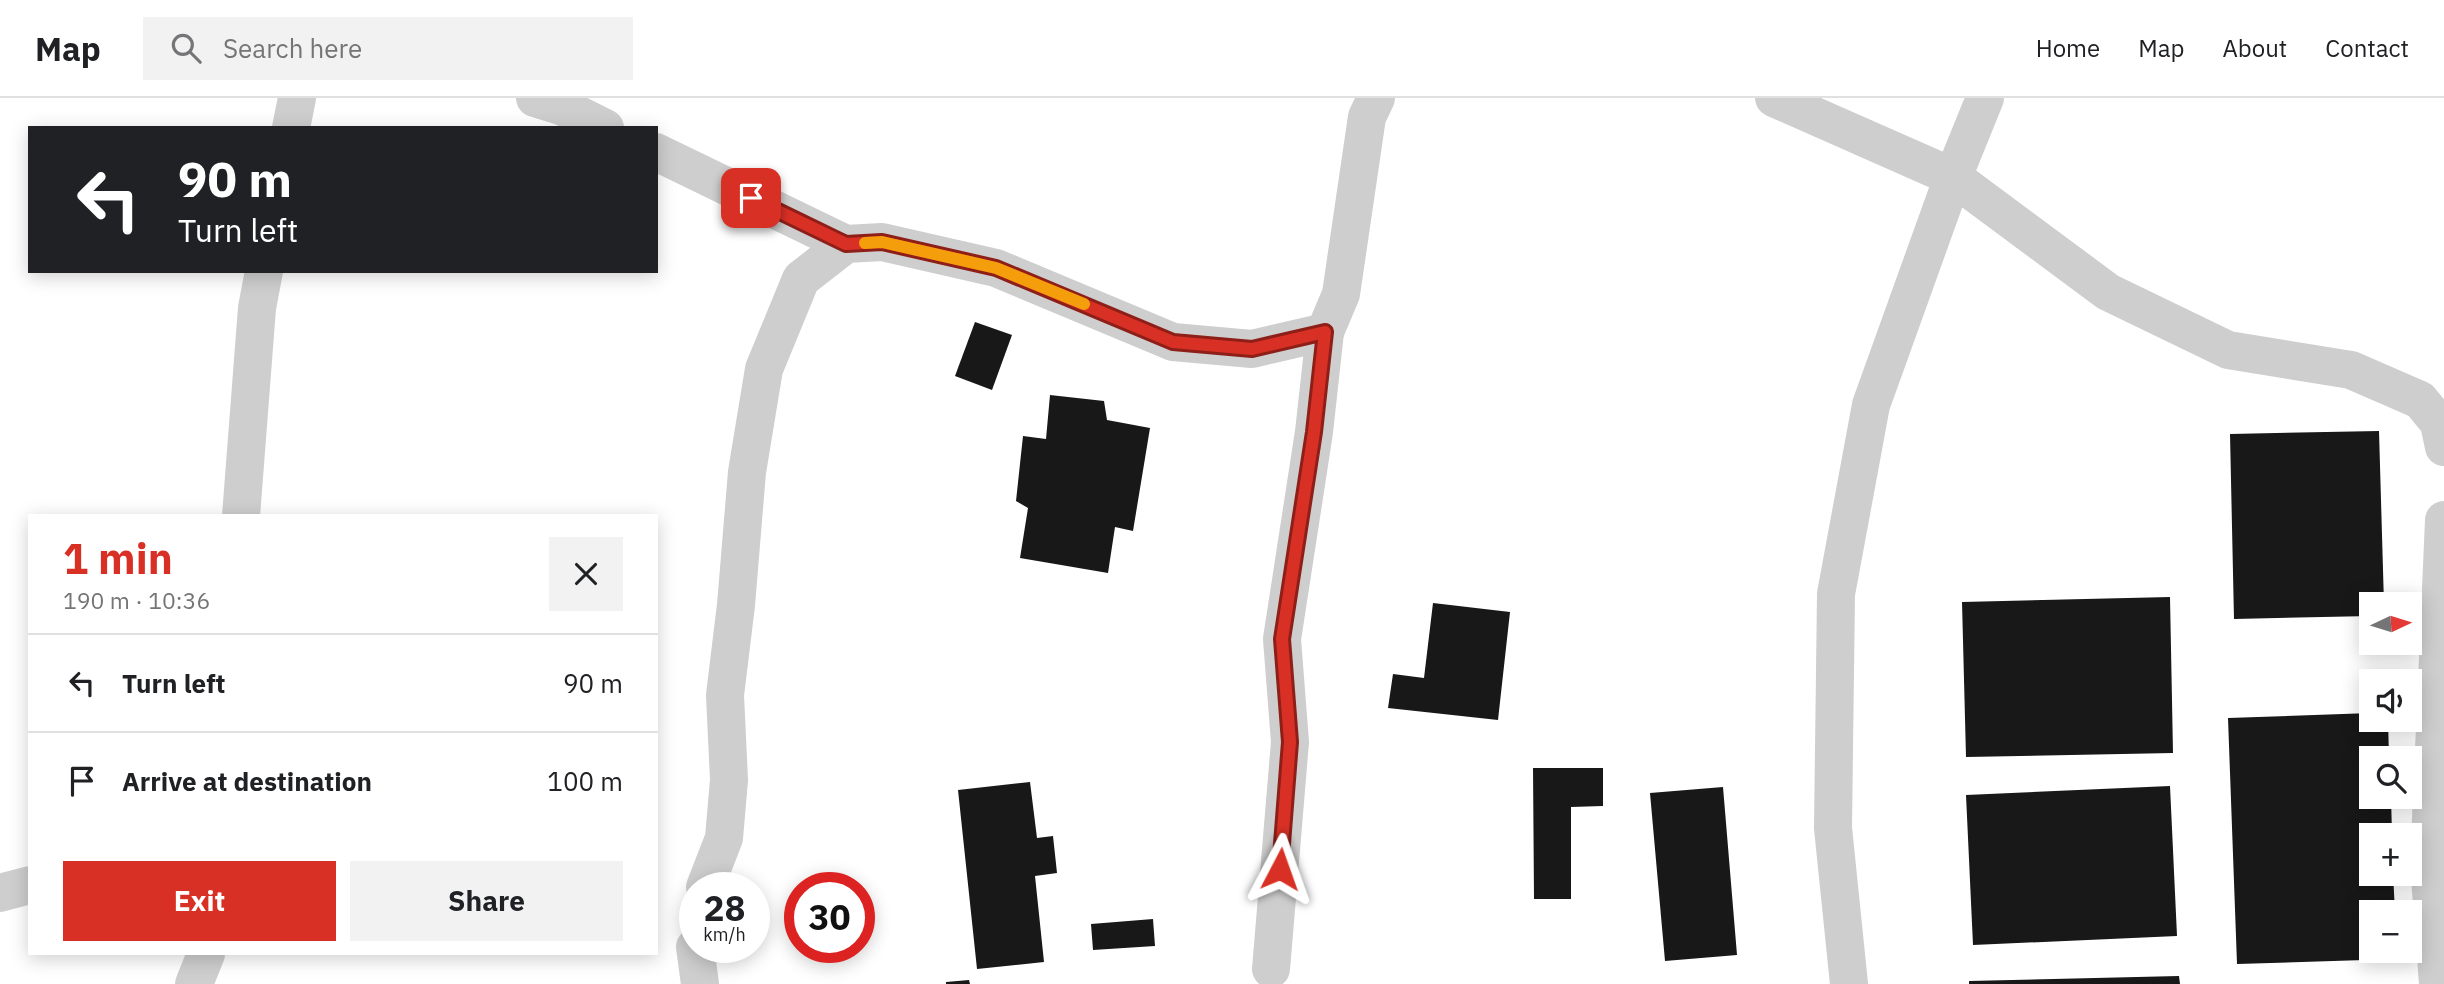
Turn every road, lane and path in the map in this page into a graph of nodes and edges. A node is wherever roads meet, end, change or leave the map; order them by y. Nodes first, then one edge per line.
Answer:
1 (297, 98) edge
2 (535, 98) edge
3 (1376, 98) edge
4 (1774, 98) edge
5 (1985, 98) edge
6 (291, 126) edge
7 (601, 126) edge
8 (658, 153) edge
9 (1953, 177) junction
10 (846, 244) junction
11 (264, 273) edge
12 (1325, 332) junction
13 (2442, 428) edge
14 (240, 514) edge
15 (2444, 520) edge
16 (711, 872) edge
17 (28, 886) edge
18 (0, 892) edge
19 (205, 955) edge
20 (697, 963) edge
21 (1271, 969) dead end
22 (194, 984) edge
23 (700, 984) edge
24 (1849, 984) edge
25 (2438, 984) edge

1 - 6 street
2 - 7 street
3 - 12 street
4 - 9 street
5 - 9 street
8 - 10 street
9 - 13 street
9 - 24 street
10 - 12 street
10 - 16 street
11 - 14 street
12 - 21 street
15 - 25 street
17 - 18 street
19 - 22 street
20 - 23 street

